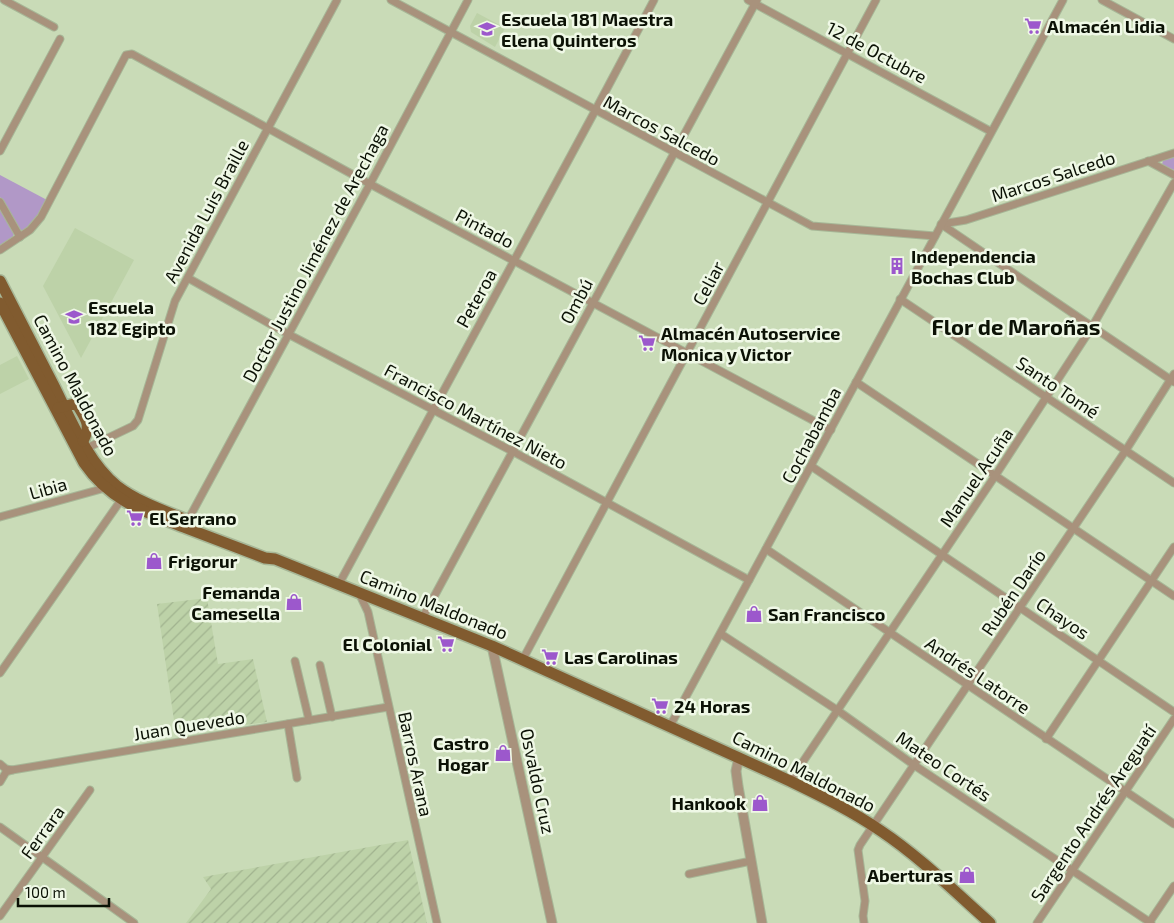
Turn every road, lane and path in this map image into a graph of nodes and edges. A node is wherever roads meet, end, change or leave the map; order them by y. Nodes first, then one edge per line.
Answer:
1 (4, 0) edge
2 (337, 0) edge
3 (391, 0) edge
4 (468, 0) edge
5 (654, 0) edge
6 (876, 0) edge
7 (1063, 0) edge
8 (1102, 0) edge
9 (753, 1) edge
10 (54, 27) dead end
11 (450, 32) junction
12 (60, 38) dead end
13 (1174, 39) edge
14 (848, 54) junction
15 (596, 111) junction
16 (268, 128) junction
17 (990, 131) junction
18 (0, 150) edge
19 (1174, 152) edge
20 (674, 153) junction
21 (1148, 161) junction
22 (1174, 175) edge
23 (1174, 183) edge
24 (370, 184) junction
25 (0, 202) edge
26 (768, 203) junction
27 (941, 224) junction
28 (935, 236) junction
29 (20, 237) junction
30 (0, 250) edge
31 (514, 260) junction
32 (188, 278) junction
33 (0, 280) edge
34 (900, 299) junction
35 (0, 303) edge
36 (593, 303) junction
37 (1092, 327) junction
38 (288, 334) junction
39 (687, 353) junction
40 (1173, 378) edge
41 (856, 382) junction
42 (1046, 397) junction
43 (59, 407) junction
44 (432, 410) junction
45 (830, 430) junction
46 (85, 445) junction
47 (1126, 450) junction
48 (512, 451) junction
49 (811, 466) junction
50 (995, 476) junction
51 (1174, 483) edge
52 (105, 488) junction
53 (121, 500) junction
54 (607, 502) junction
55 (0, 517) edge
56 (187, 524) junction
57 (1074, 529) junction
58 (1174, 547) edge
59 (766, 550) junction
60 (942, 555) junction
61 (749, 580) junction
62 (1151, 581) junction
63 (339, 584) junction
64 (358, 591) junction
65 (1174, 596) edge
66 (381, 600) junction
67 (1020, 608) junction
68 (368, 612) junction
69 (423, 617) junction
70 (889, 633) junction
71 (721, 634) junction
72 (492, 646) junction
73 (523, 660) junction
74 (296, 661) dead end
75 (1099, 661) junction
76 (320, 666) dead end
77 (0, 673) edge
78 (968, 686) junction
79 (388, 708) junction
80 (837, 710) junction
81 (1174, 712) edge
82 (332, 717) junction
83 (1174, 719) edge
84 (309, 720) junction
85 (288, 724) junction
86 (670, 726) junction
87 (1046, 739) junction
88 (739, 757) junction
89 (0, 764) edge
90 (914, 765) junction
91 (12, 770) junction
92 (296, 778) dead end
93 (790, 781) junction
94 (0, 782) edge
95 (90, 790) dead end
96 (1125, 792) junction
97 (1174, 824) edge
98 (874, 826) junction
99 (0, 827) edge
100 (42, 857) junction
101 (751, 861) junction
102 (1073, 870) junction
103 (689, 874) dead end
104 (1174, 886) edge
105 (0, 916) edge
106 (134, 923) edge
107 (436, 923) edge
108 (552, 923) edge
109 (762, 923) edge
110 (864, 923) edge
111 (990, 923) edge
112 (1037, 923) edge
113 (1150, 923) edge

1 - 10 street
2 - 16 street, Avenida Luis Braille
3 - 11 street, Marcos Salcedo
4 - 11 street, Doctor Justino Jiménez de Arechaga
5 - 15 street, Peteroa
6 - 14 street, Celiar
7 - 17 street, Cochabamba
8 - 13 street
9 - 14 street, 12 de Octubre
9 - 20 street, Ombú
11 - 15 street, Marcos Salcedo
11 - 24 street, Doctor Justino Jiménez de Arechaga
12 - 18 street
14 - 17 street, 12 de Octubre
14 - 26 street, Celiar
15 - 20 street, Marcos Salcedo
15 - 31 street, Peteroa
16 - 24 street, Pintado
16 - 29 street, Pintado
16 - 32 street, Avenida Luis Braille
17 - 27 street, Cochabamba
19 - 21 street, Marcos Salcedo
20 - 26 street, Marcos Salcedo
20 - 36 street, Ombú
21 - 22 street
21 - 27 street, Marcos Salcedo
23 - 37 street, Manuel Acuña
24 - 31 street, Pintado
24 - 38 street, Doctor Justino Jiménez de Arechaga
25 - 29 street
26 - 28 street, Marcos Salcedo
26 - 39 street, Celiar
27 - 28 street, Cochabamba
27 - 37 street
28 - 34 street, Cochabamba
29 - 30 street
31 - 36 street, Pintado
31 - 44 street, Peteroa
32 - 38 street, Francisco Martínez Nieto
32 - 46 street, Avenida Luis Braille
33 - 43 main road, Camino Maldonado
34 - 41 street, Cochabamba
34 - 42 street, Santo Tomé
35 - 43 main road, Camino Maldonado
36 - 39 street, Pintado
36 - 48 street, Ombú
37 - 40 street
37 - 42 street, Manuel Acuña
38 - 44 street, Francisco Martínez Nieto
38 - 56 street, Doctor Justino Jiménez de Arechaga
39 - 45 street, Pintado
39 - 54 street, Celiar
40 - 47 street, Rubén Darío
41 - 45 street, Cochabamba
41 - 50 street
42 - 47 street, Santo Tomé
42 - 50 street, Manuel Acuña
43 - 46 main road
43 - 52 main road, Camino Maldonado
44 - 48 street, Francisco Martínez Nieto
44 - 63 street, Peteroa
45 - 49 street, Cochabamba
46 - 56 main road, Camino Maldonado
47 - 51 street, Santo Tomé
47 - 57 street, Rubén Darío
48 - 54 street, Francisco Martínez Nieto
48 - 69 street, Ombú
49 - 59 street, Cochabamba
49 - 60 street, Chayos
50 - 57 street
50 - 60 street, Manuel Acuña
52 - 53 main road, Camino Maldonado
52 - 55 street, Libia
53 - 56 main road, Camino Maldonado
53 - 77 street
54 - 61 street, Francisco Martínez Nieto
54 - 73 street, Celiar
56 - 63 main road, Camino Maldonado
57 - 62 street
57 - 67 street, Rubén Darío
58 - 62 street
59 - 61 street, Cochabamba
59 - 70 street, Andrés Latorre
60 - 67 street, Chayos
60 - 70 street, Manuel Acuña
61 - 71 street, Cochabamba
62 - 65 street
62 - 75 street
63 - 64 main road, Camino Maldonado
64 - 66 main road, Camino Maldonado
64 - 68 street, Barros Arana
66 - 68 street
66 - 69 main road, Camino Maldonado
67 - 75 street, Chayos
67 - 78 street, Rubén Darío
68 - 79 street, Barros Arana
69 - 72 main road, Camino Maldonado
70 - 78 street, Andrés Latorre
70 - 80 street, Manuel Acuña
71 - 80 street, Mateo Cortés
71 - 86 street, Cochabamba
72 - 73 main road, Camino Maldonado
72 - 108 street, Osvaldo Cruz
73 - 86 main road, Camino Maldonado
74 - 84 street
75 - 81 street, Chayos
75 - 87 street
76 - 82 street
78 - 87 street, Andrés Latorre
78 - 90 street, Rubén Darío
79 - 82 street, Juan Quevedo
79 - 107 street, Barros Arana
80 - 90 street, Mateo Cortés
80 - 93 street, Manuel Acuña
82 - 84 street, Juan Quevedo
83 - 96 street, Sargento Andrés Areguatí
84 - 85 street, Juan Quevedo
85 - 91 street, Juan Quevedo
85 - 92 street
86 - 88 main road, Camino Maldonado
87 - 96 street, Andrés Latorre
88 - 93 main road, Camino Maldonado
88 - 101 street
89 - 91 street
90 - 98 street, Rubén Darío
90 - 102 street, Mateo Cortés
91 - 94 street
93 - 98 main road, Camino Maldonado
95 - 100 street, Ferrara
96 - 97 street, Andrés Latorre
96 - 102 street, Sargento Andrés Areguatí
98 - 110 street, Rubén Darío
98 - 111 main road, Camino Maldonado
99 - 100 street
100 - 105 street, Ferrara
100 - 106 street
101 - 103 street
101 - 109 street
102 - 112 street, Sargento Andrés Areguatí
102 - 113 street, Mateo Cortés
104 - 113 street

